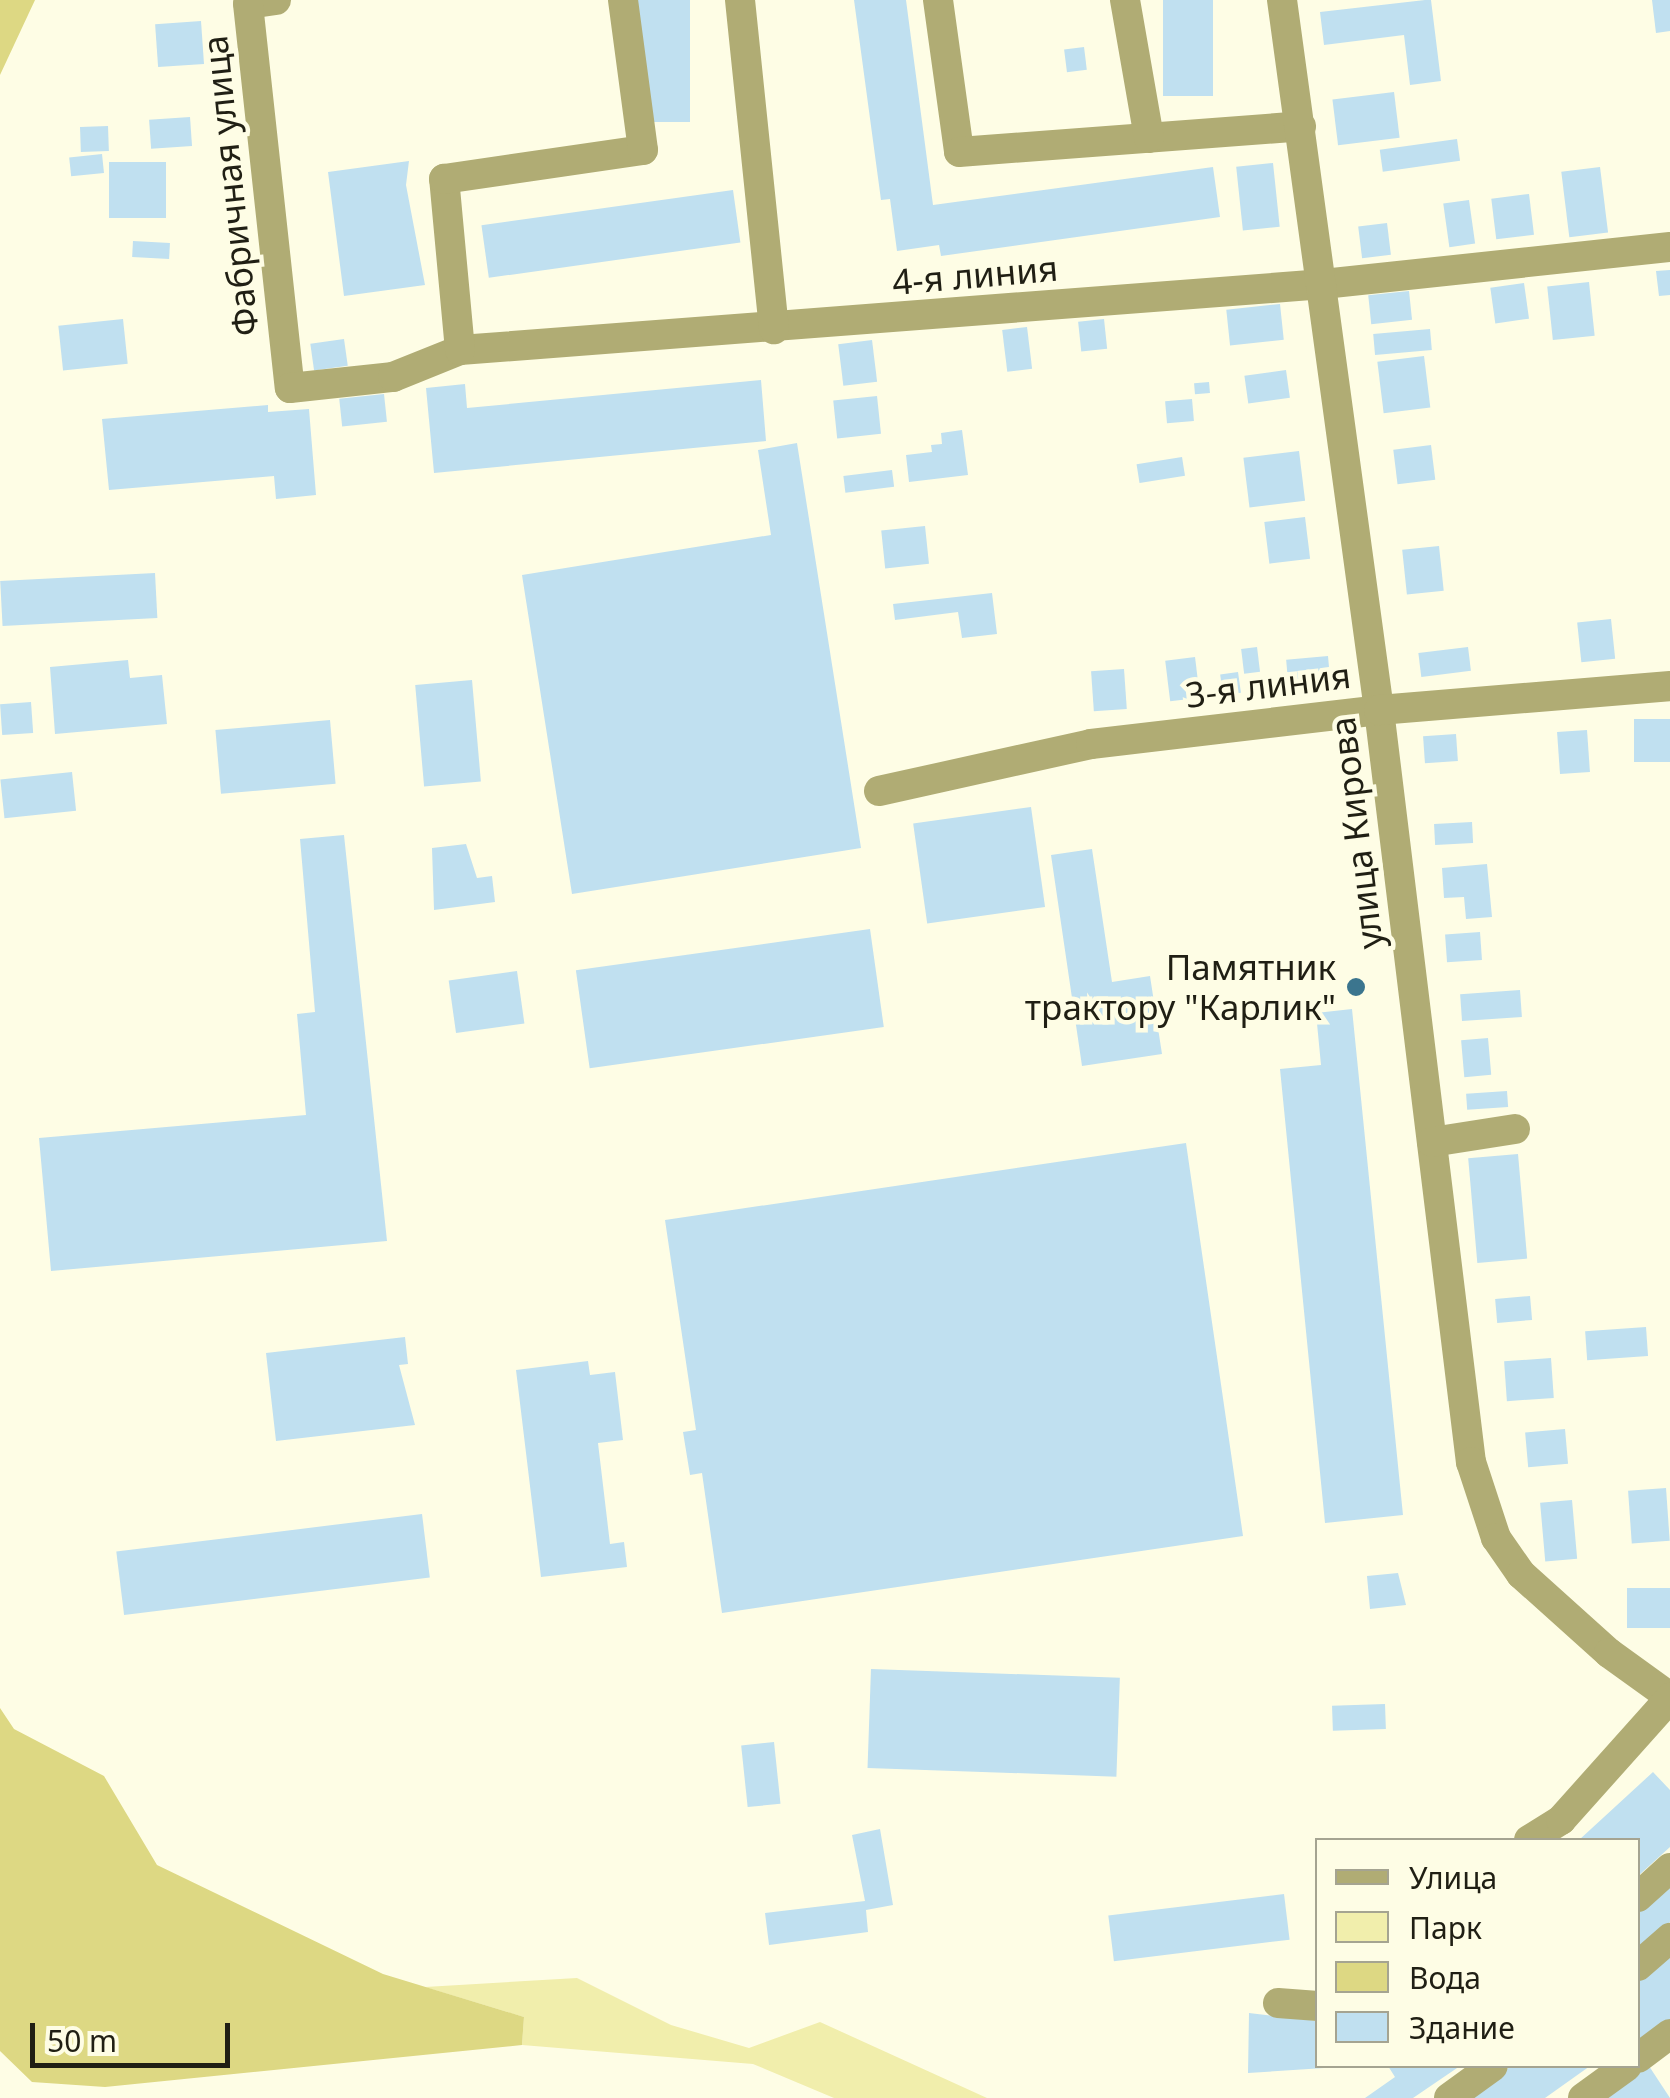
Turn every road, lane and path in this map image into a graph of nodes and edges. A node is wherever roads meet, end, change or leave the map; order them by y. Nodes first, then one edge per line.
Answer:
1 (276, 0) edge
2 (624, 0) edge
3 (740, 0) edge
4 (938, 0) edge
5 (1124, 0) edge
6 (1282, 0) edge
7 (1300, 126) junction
8 (1149, 138) junction
9 (1670, 247) edge
10 (1324, 284) junction
11 (774, 329) junction
12 (460, 350) junction
13 (290, 388) joint
14 (1670, 686) edge
15 (1379, 710) junction
16 (879, 791) dead end
17 (1515, 1129) dead end
18 (1432, 1142) junction
19 (1670, 1698) edge
20 (1532, 1838) edge
21 (1670, 1868) edge
22 (1640, 1895) edge
23 (1670, 1938) edge
24 (1640, 1964) edge
25 (1278, 2003) dead end
26 (1315, 2006) edge
27 (1490, 2068) edge
28 (1623, 2068) edge
29 (1450, 2098) edge
30 (1583, 2098) edge

1 - 13 street, Фабричная улица
2 - 12 street
3 - 11 street
4 - 8 street
5 - 8 street
6 - 7 street, улица Кирова
7 - 8 street
7 - 10 street, улица Кирова
9 - 10 street, 4-я линия
10 - 11 street, 4-я линия
10 - 15 street, улица Кирова
11 - 12 street, 4-я линия
12 - 13 street, 4-я линия
14 - 15 street, 3-я линия
15 - 16 street, 3-я линия
15 - 18 street, улица Кирова
17 - 18 street
18 - 19 street, улица Кирова
19 - 20 street
21 - 22 street
23 - 24 street
25 - 26 street
27 - 29 street
28 - 30 street

